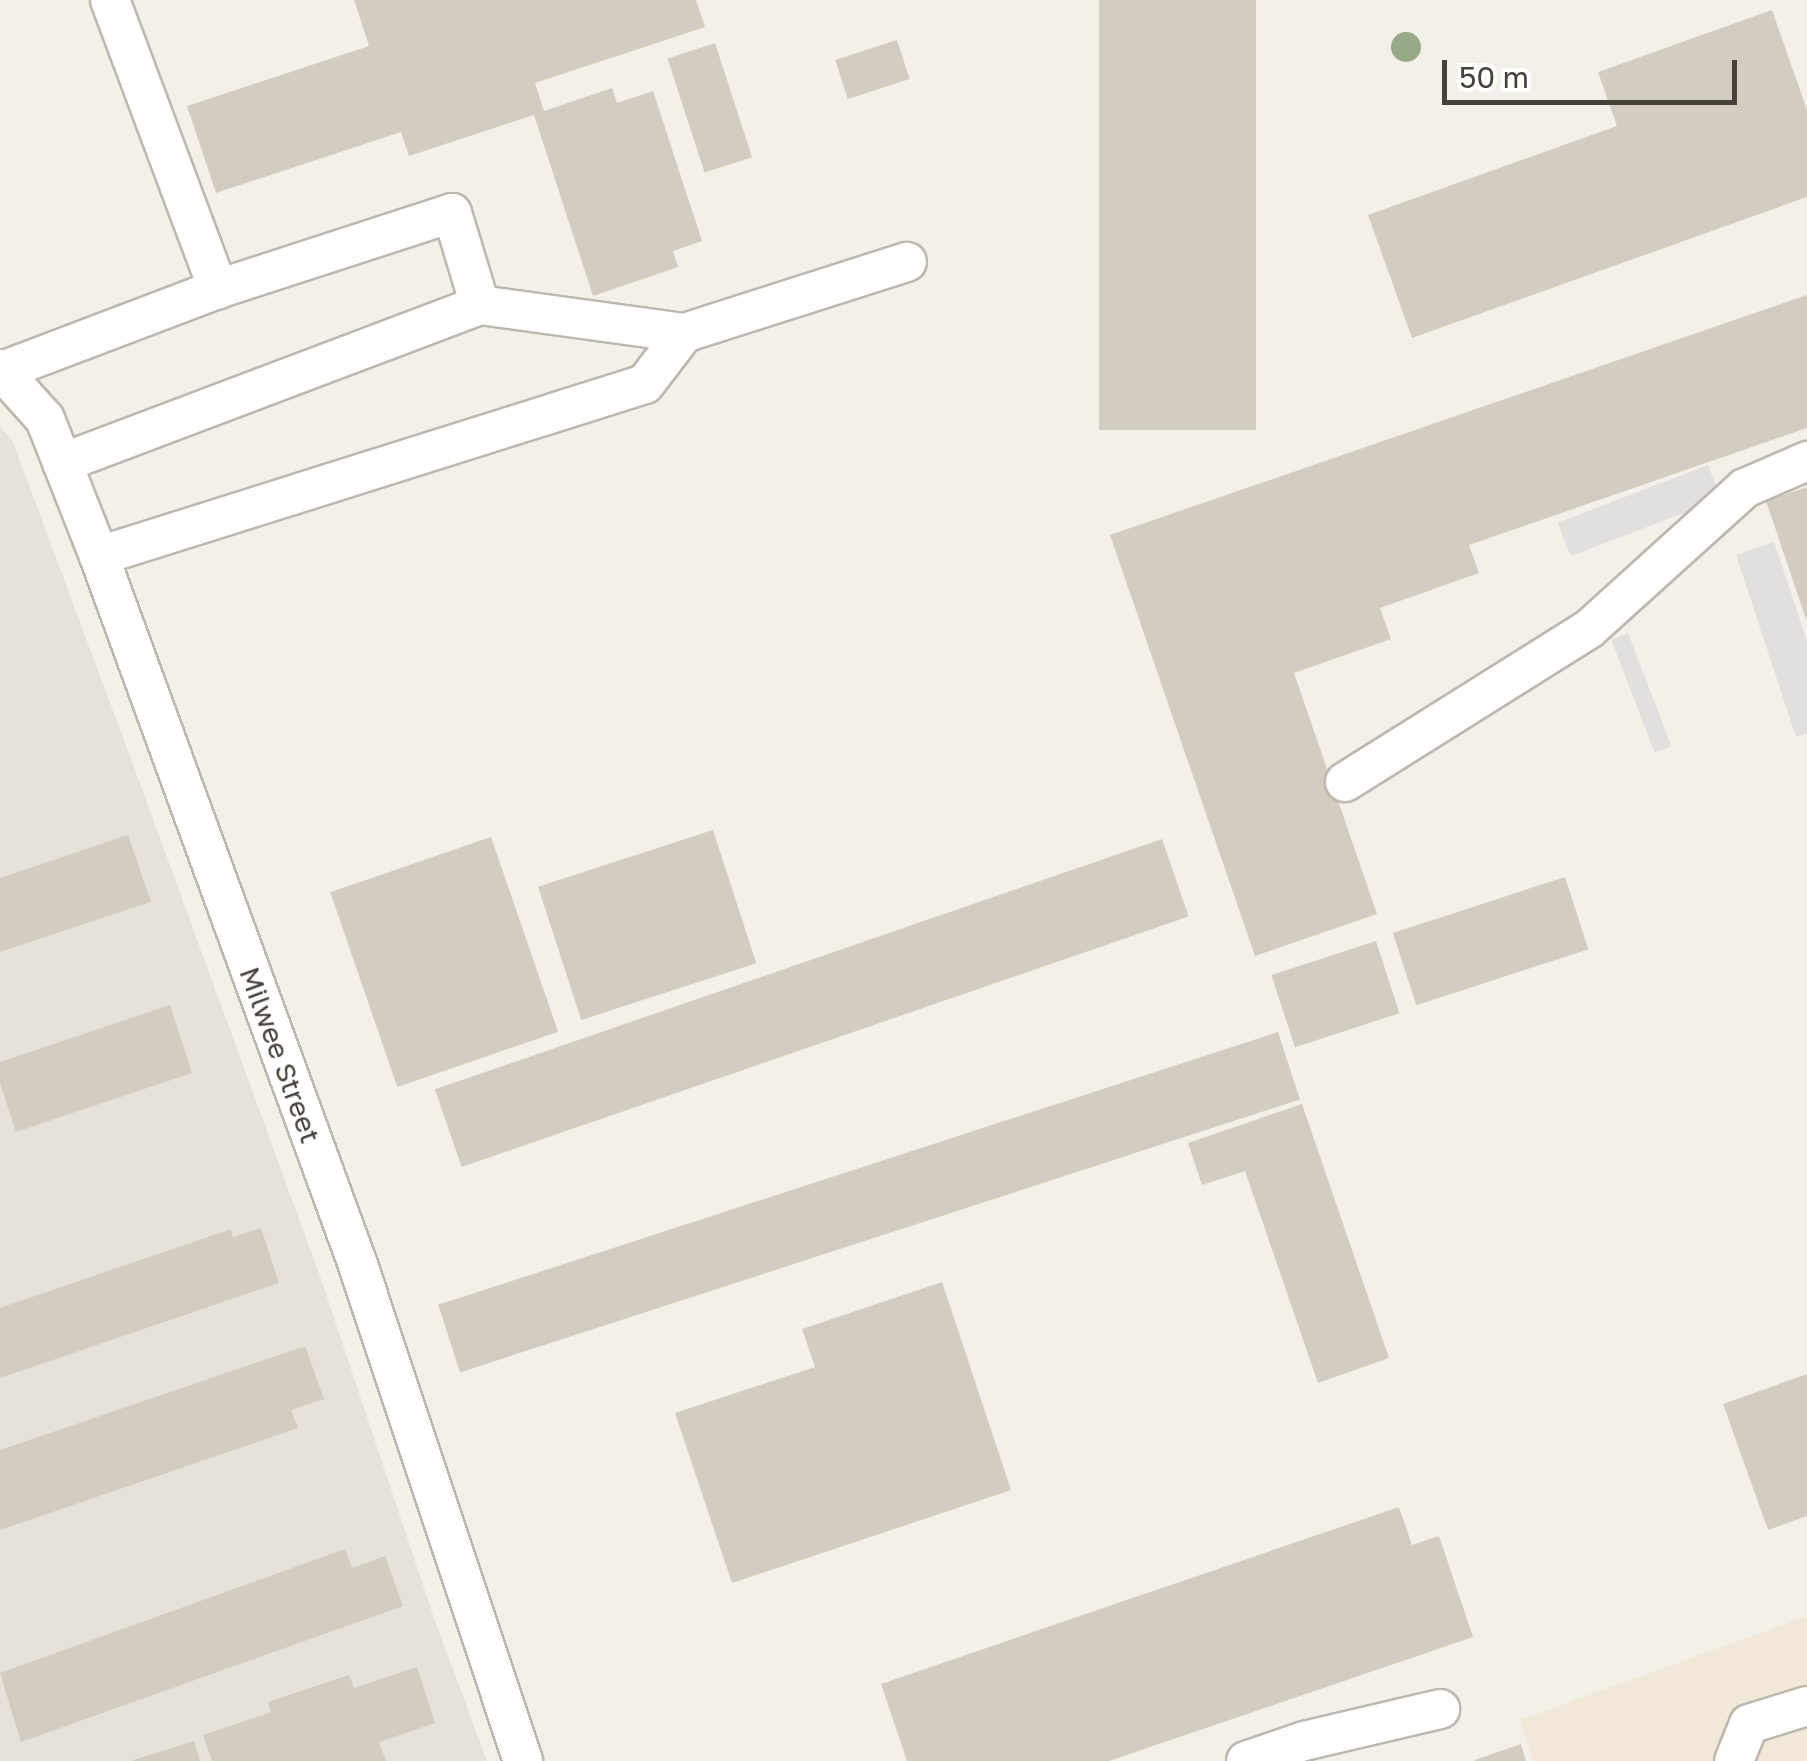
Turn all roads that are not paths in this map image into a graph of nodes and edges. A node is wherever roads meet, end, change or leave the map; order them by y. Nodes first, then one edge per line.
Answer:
1 (110, 0) edge
2 (907, 262) dead end
3 (218, 289) junction
4 (480, 304) junction
5 (684, 334) junction
6 (1, 370) edge
7 (62, 462) junction
8 (1807, 462) edge
9 (99, 556) junction
10 (1345, 782) dead end
11 (1807, 1706) edge
12 (1440, 1709) dead end
13 (523, 1761) edge
14 (1246, 1761) edge
15 (1734, 1761) edge

1 - 3 street
2 - 5 street
3 - 4 street
3 - 6 street
4 - 5 street
4 - 7 street
5 - 9 street
6 - 7 street, Milwee Street
7 - 9 street, Milwee Street
8 - 10 street
9 - 13 street, Milwee Street
11 - 15 street
12 - 14 street

